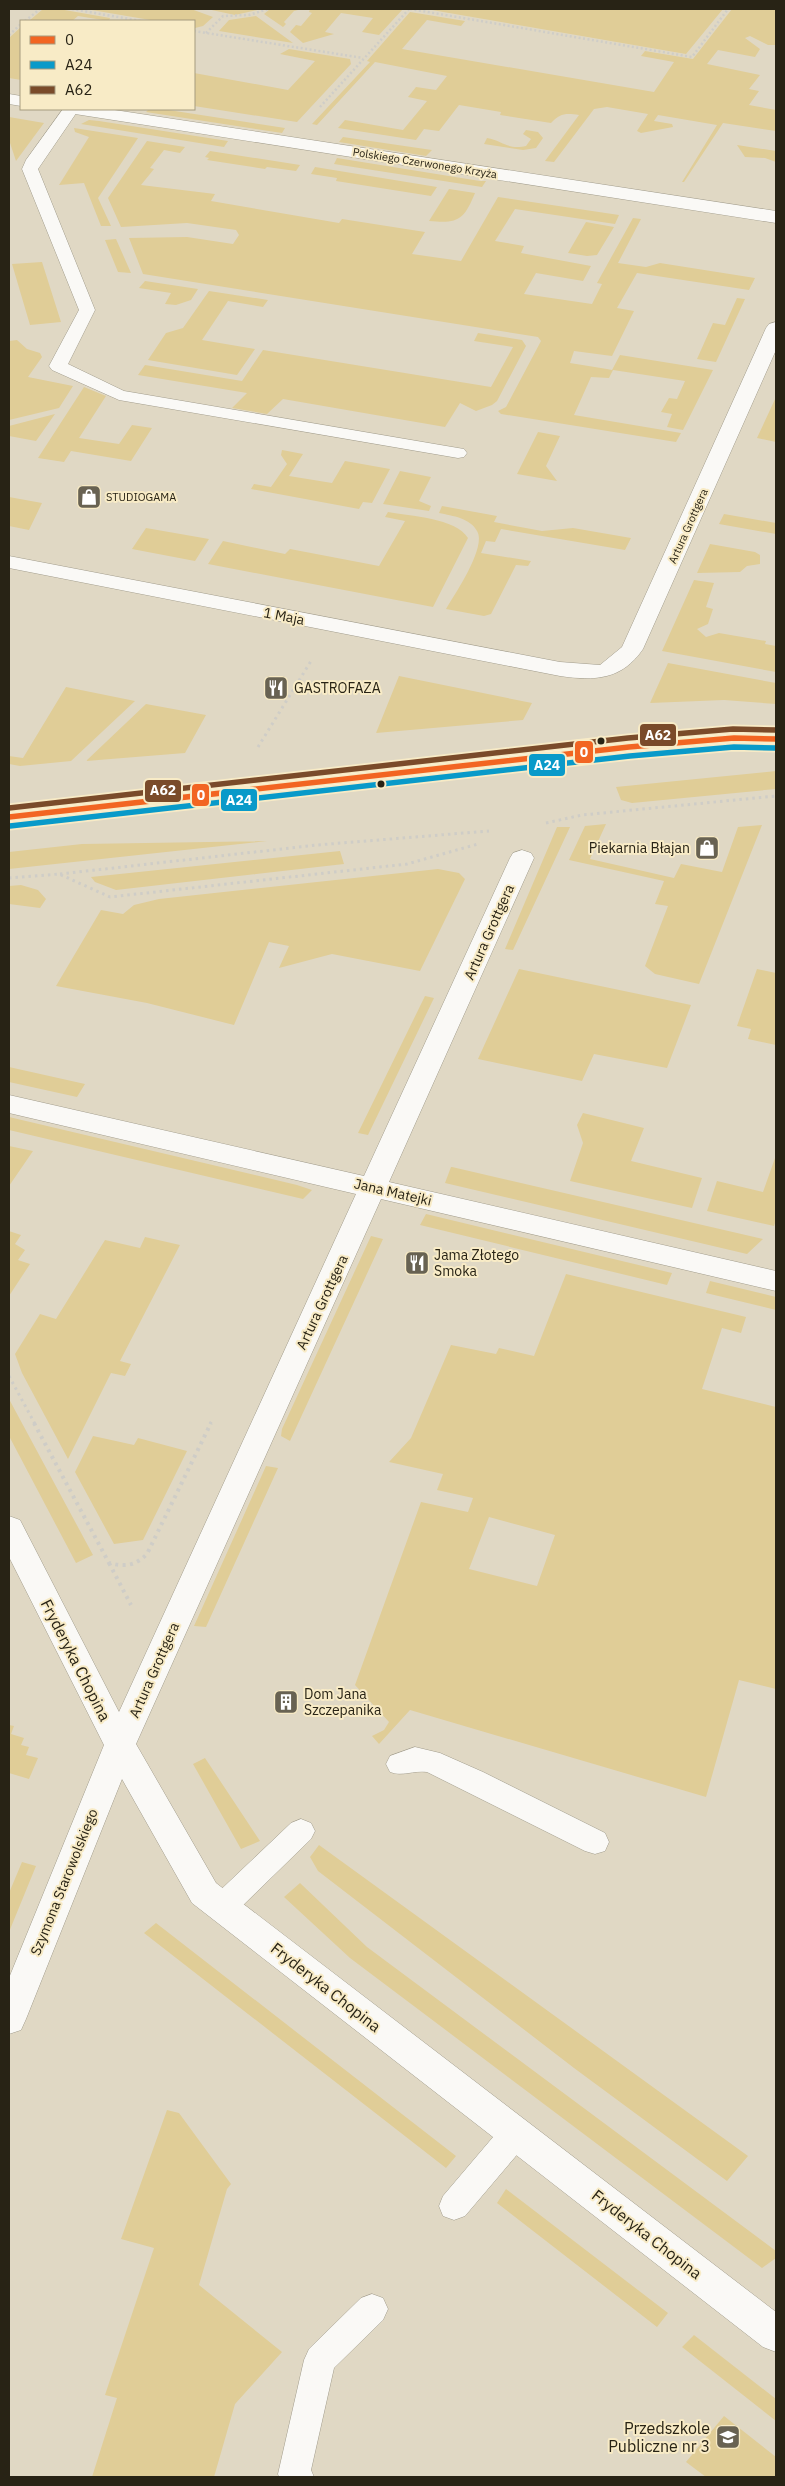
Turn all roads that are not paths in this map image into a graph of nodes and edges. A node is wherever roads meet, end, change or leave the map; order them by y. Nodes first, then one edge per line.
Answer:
1 (70, 110) edge
2 (81, 110) edge
3 (776, 217) edge
4 (776, 328) edge
5 (458, 453) dead end
6 (9, 562) edge
7 (560, 668) joint
8 (776, 739) edge
9 (9, 817) edge
10 (522, 858) dead end
11 (9, 1104) edge
12 (374, 1188) junction
13 (776, 1281) edge
14 (9, 1528) edge
15 (120, 1745) junction
16 (400, 1764) dead end
17 (302, 1831) dead end
18 (595, 1842) dead end
19 (222, 1907) junction
20 (9, 2019) edge
21 (516, 2133) junction
22 (454, 2206) dead end
23 (372, 2309) dead end
24 (776, 2334) edge
25 (298, 2477) edge

1 - 5 lane
2 - 3 street, Polskiego Czerwonego Krzyża
4 - 7 street, Artura Grottgera
6 - 7 street, 1 Maja
8 - 9 street
10 - 12 street, Artura Grottgera
11 - 12 street, Jana Matejki
12 - 13 street, Jana Matejki
12 - 15 street, Artura Grottgera
14 - 15 street, Fryderyka Chopina
15 - 19 street, Fryderyka Chopina
15 - 20 street, Szymona Starowolskiego
16 - 18 lane
17 - 19 lane
19 - 21 street, Fryderyka Chopina
21 - 22 lane
21 - 24 street, Fryderyka Chopina
23 - 25 lane

